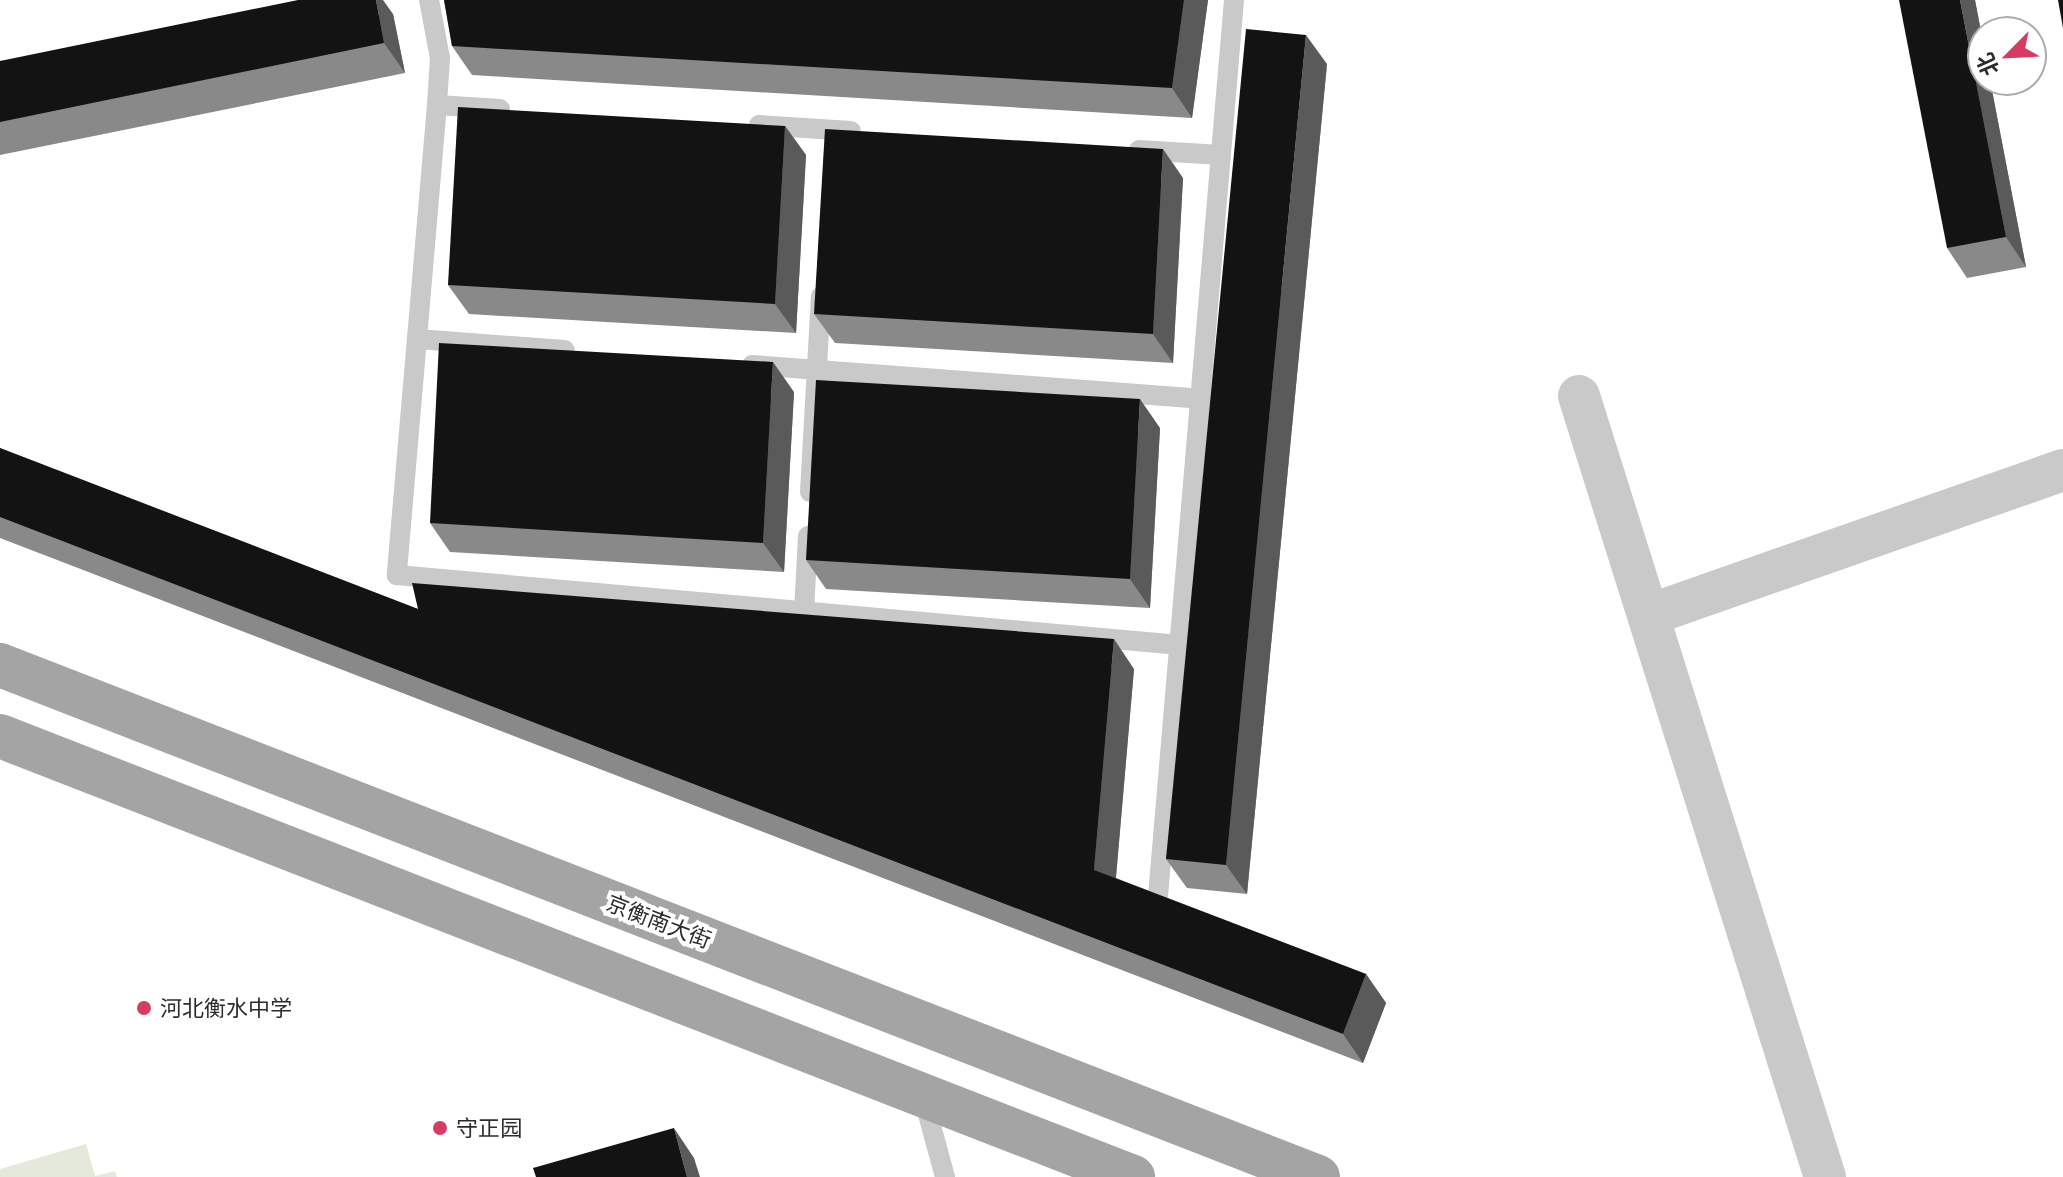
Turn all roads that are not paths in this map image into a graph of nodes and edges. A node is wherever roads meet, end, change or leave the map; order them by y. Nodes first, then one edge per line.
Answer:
1 (429, 0) edge
2 (1234, 0) edge
3 (437, 105) junction
4 (516, 110) edge
5 (736, 124) edge
6 (877, 133) edge
7 (1112, 148) edge
8 (1221, 155) junction
9 (821, 280) edge
10 (417, 339) junction
11 (586, 352) edge
12 (724, 363) edge
13 (816, 370) junction
14 (1579, 396) dead end
15 (1201, 399) junction
16 (2063, 470) edge
17 (804, 612) junction
18 (1649, 615) junction
19 (1180, 645) junction
20 (0, 665) edge
21 (0, 736) edge
22 (1158, 896) edge
23 (922, 1094) junction
24 (945, 1177) edge
25 (1133, 1177) edge
26 (1318, 1177) edge
27 (1825, 1177) edge

1 - 3 lane
2 - 8 lane
3 - 4 lane
3 - 10 lane
5 - 6 lane
7 - 8 lane
8 - 15 lane
9 - 13 lane
10 - 11 lane
10 - 17 lane
12 - 13 lane
13 - 15 lane
13 - 17 lane
14 - 18 street
15 - 19 lane
16 - 18 street
17 - 19 lane
18 - 27 street
19 - 22 lane
20 - 26 main road, 京衡南大街
21 - 23 main road
23 - 24 lane
23 - 25 main road

